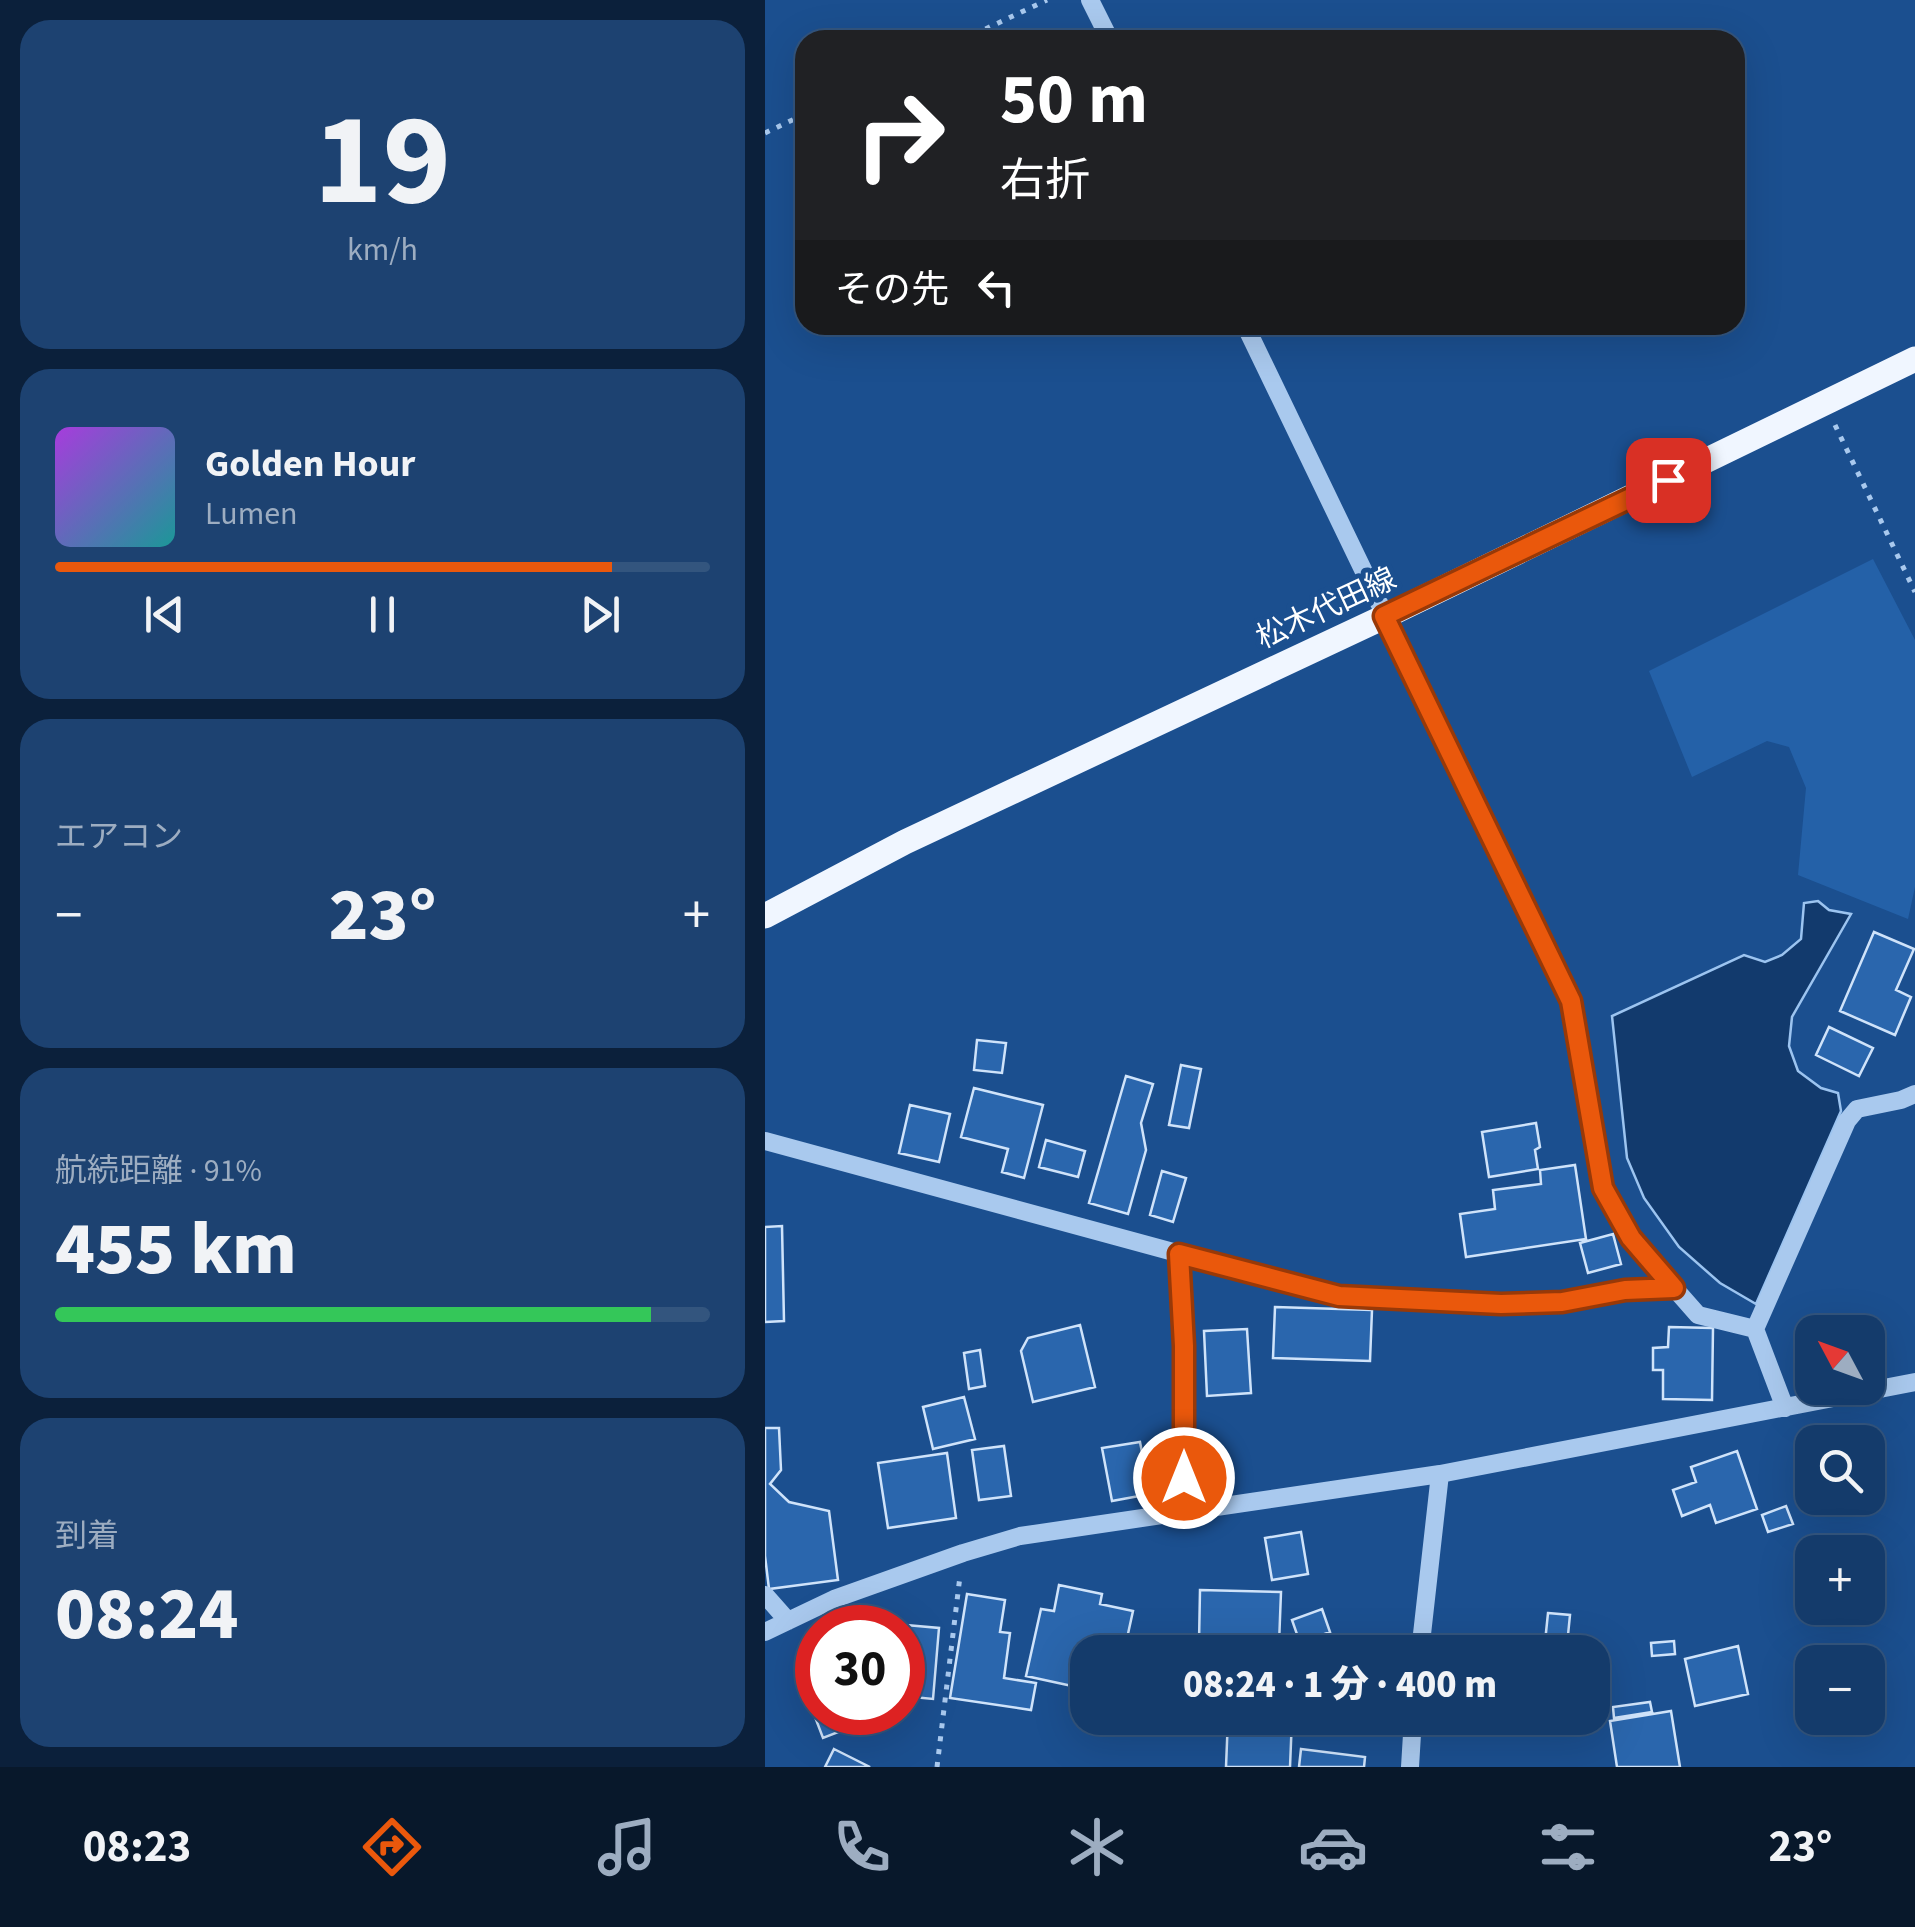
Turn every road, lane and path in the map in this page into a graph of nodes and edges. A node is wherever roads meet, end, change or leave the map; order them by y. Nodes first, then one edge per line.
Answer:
1 (1047, 0) edge
2 (1091, 0) edge
3 (983, 30) edge
4 (1104, 30) edge
5 (795, 119) edge
6 (765, 133) edge
7 (1250, 335) edge
8 (1915, 360) edge
9 (1825, 404) junction
10 (1915, 592) edge
11 (1384, 616) junction
12 (765, 916) edge
13 (1915, 1094) edge
14 (765, 1141) edge
15 (1179, 1254) junction
16 (1674, 1288) junction
17 (1755, 1330) junction
18 (1915, 1382) edge
19 (1785, 1408) junction
20 (1441, 1474) junction
21 (1184, 1512) junction
22 (963, 1553) junction
23 (765, 1595) edge
24 (789, 1620) junction
25 (765, 1632) edge
26 (1422, 1635) edge
27 (1412, 1735) edge
28 (937, 1767) edge
29 (1410, 1767) edge

1 - 3 path
2 - 4 street
5 - 6 path
7 - 11 street
8 - 9 main road, 松木代田線
9 - 10 path
9 - 11 main road, 松木代田線
11 - 12 main road, 松木代田線
11 - 16 street
13 - 17 street
14 - 15 street
15 - 16 street
15 - 21 street
16 - 17 street
17 - 19 street
18 - 19 street
19 - 20 street
20 - 21 street
20 - 26 street
21 - 22 street
22 - 24 street
22 - 28 path
23 - 24 street
24 - 25 street
27 - 29 street

